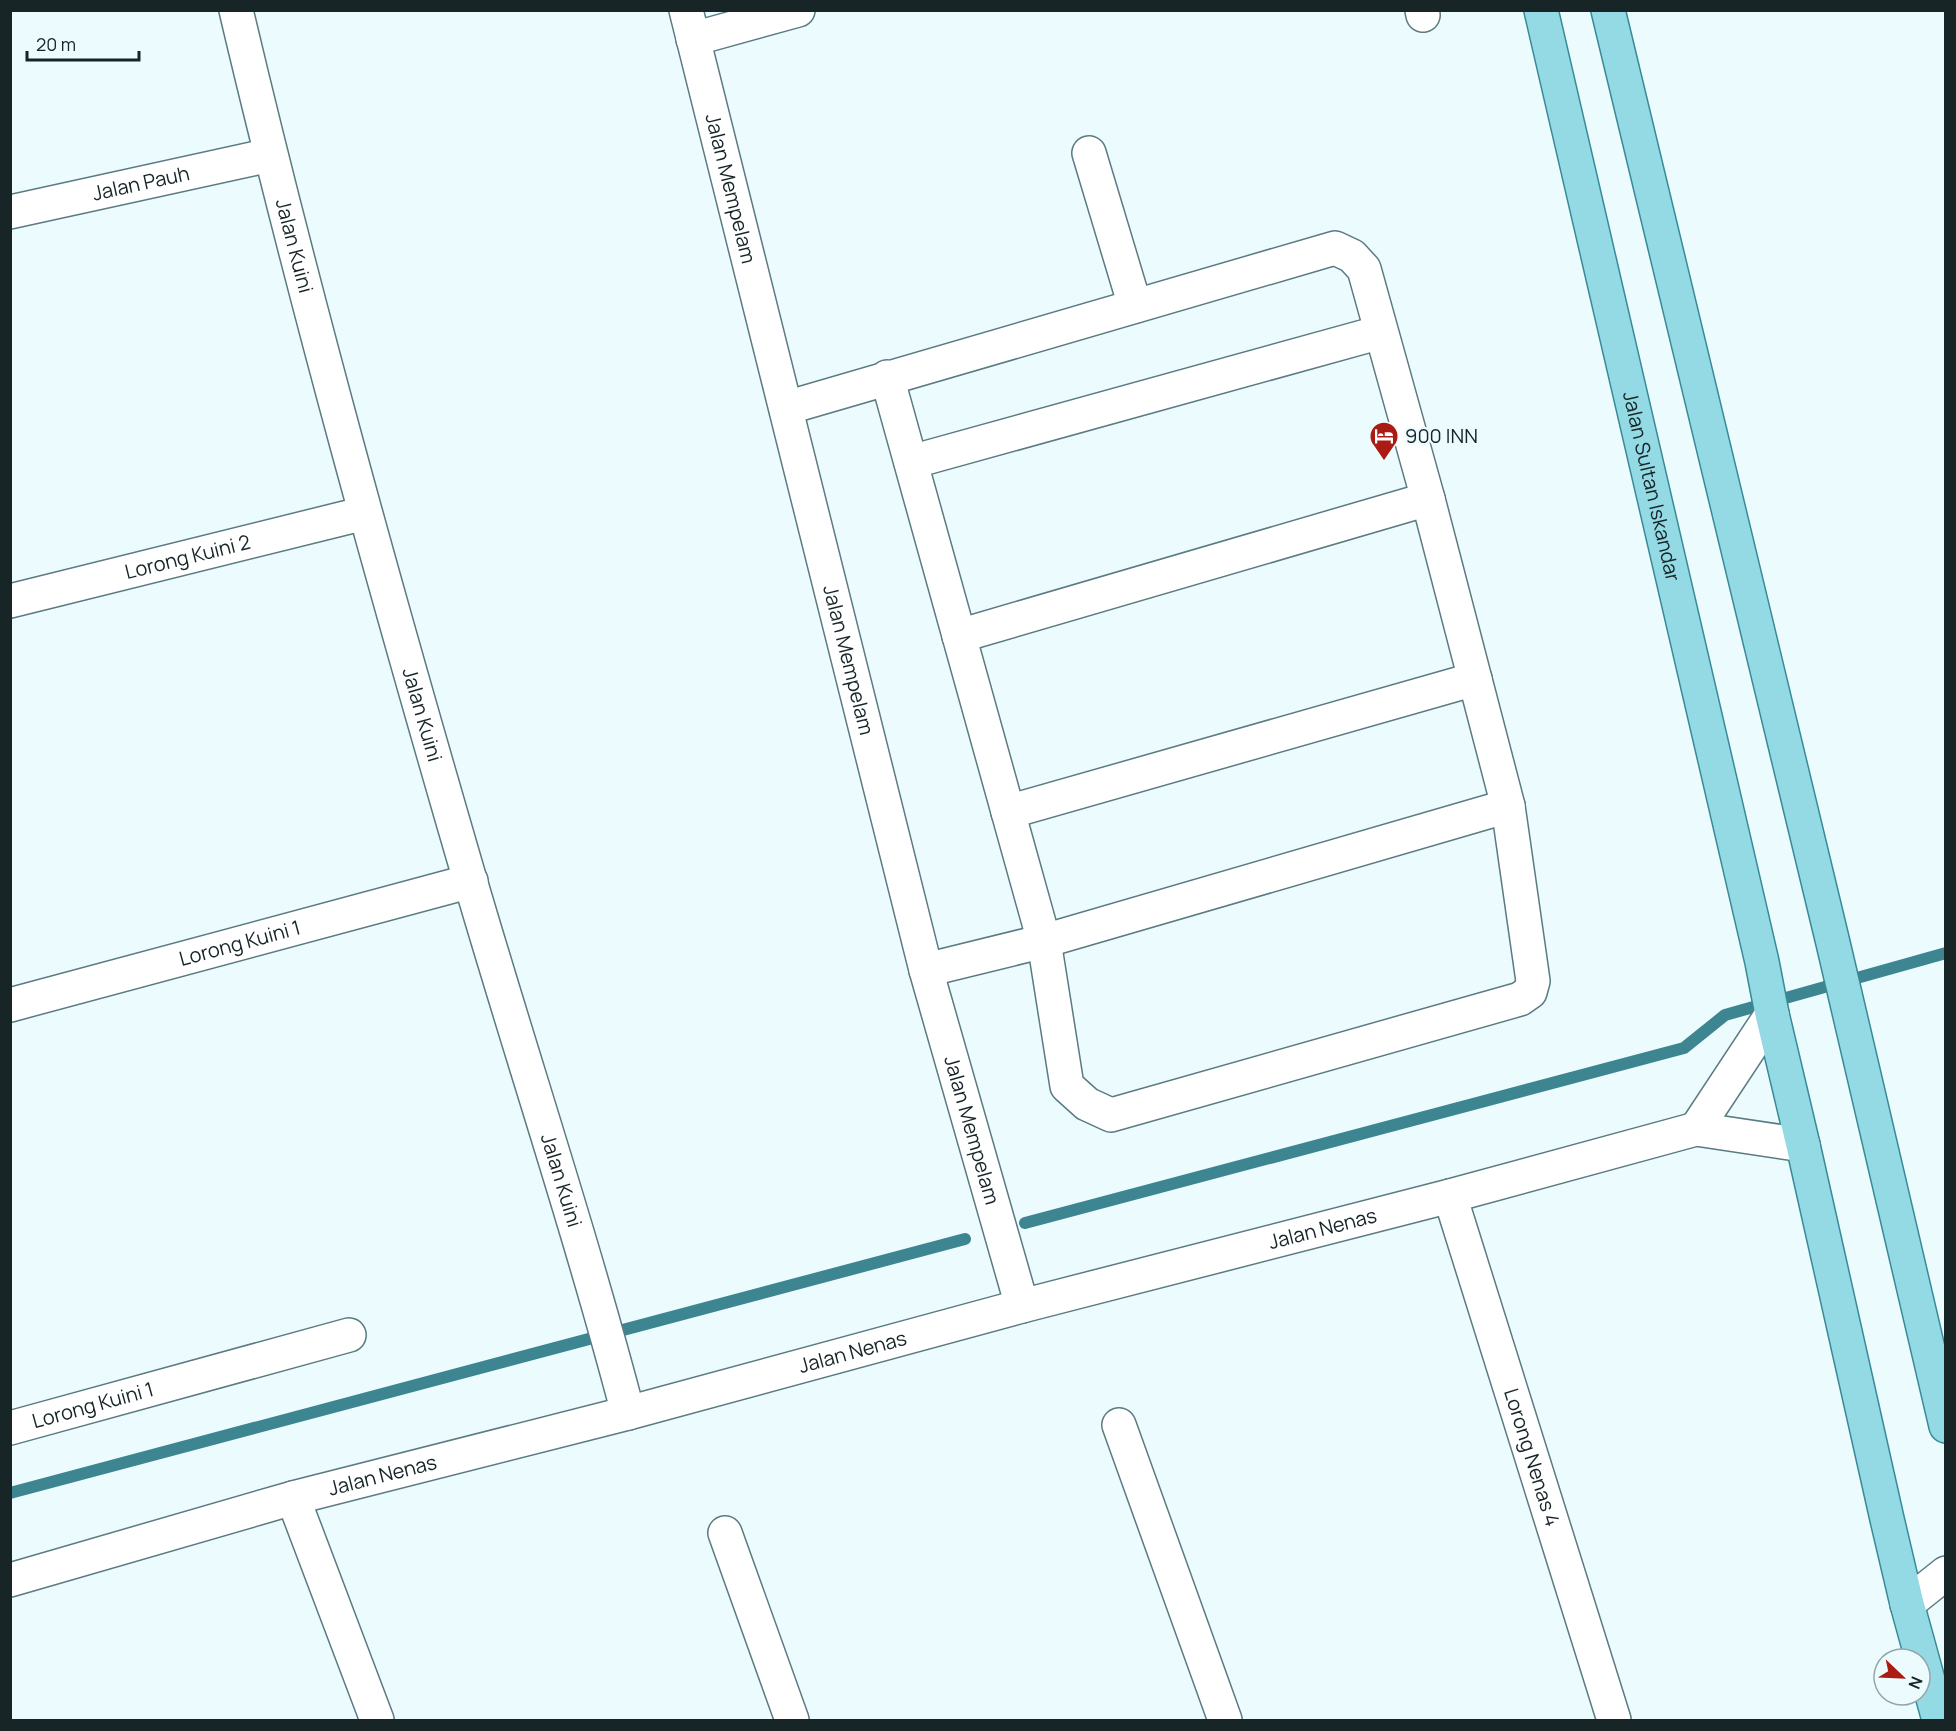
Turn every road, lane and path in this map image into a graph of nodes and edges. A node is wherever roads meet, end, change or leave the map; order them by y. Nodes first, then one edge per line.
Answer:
1 (236, 10) edge
2 (798, 10) edge
3 (1541, 10) edge
4 (1608, 10) edge
5 (689, 25) edge
6 (1089, 153) dead end
7 (270, 155) junction
8 (10, 212) edge
9 (1135, 306) junction
10 (1381, 332) junction
11 (887, 377) junction
12 (786, 408) junction
13 (911, 462) junction
14 (1428, 499) junction
15 (365, 513) junction
16 (10, 601) edge
17 (959, 636) junction
18 (1475, 679) junction
19 (1508, 806) junction
20 (1008, 812) junction
21 (471, 881) junction
22 (1044, 941) junction
23 (926, 970) junction
24 (10, 1005) edge
25 (1771, 1010) junction
26 (1696, 1128) junction
27 (1803, 1145) junction
28 (1450, 1196) junction
29 (1022, 1306) junction
30 (349, 1335) dead end
31 (627, 1413) junction
32 (1945, 1423) edge
33 (1119, 1425) dead end
34 (10, 1428) edge
35 (292, 1498) junction
36 (726, 1533) dead end
37 (1946, 1573) edge
38 (10, 1580) edge
39 (1907, 1604) junction
40 (377, 1720) edge
41 (792, 1720) edge
42 (1225, 1720) edge
43 (1614, 1720) edge
44 (1940, 1720) edge

1 - 7 street, Jalan Kuini
2 - 5 street
3 - 25 main road, Jalan Sultan Iskandar
4 - 32 main road
5 - 12 street, Jalan Mempelam
6 - 9 street
7 - 8 street, Jalan Pauh
7 - 15 street, Jalan Kuini
9 - 10 street
9 - 11 street
10 - 13 street
10 - 14 street
11 - 12 street
11 - 13 street
12 - 23 street, Jalan Mempelam
13 - 17 street
14 - 17 street
14 - 18 street
15 - 16 street, Lorong Kuini 2
15 - 21 street, Jalan Kuini
17 - 20 street
18 - 19 street
18 - 20 street
19 - 22 street
19 - 22 street
20 - 22 street
21 - 24 street, Lorong Kuini 1
21 - 31 street, Jalan Kuini
22 - 23 street
23 - 29 street, Jalan Mempelam
25 - 26 street
25 - 27 main road, Jalan Sultan Iskandar
26 - 27 street, Jalan Nenas
26 - 28 street, Jalan Nenas
27 - 39 main road, Jalan Sultan Iskandar
28 - 29 street, Jalan Nenas
28 - 43 street, Lorong Nenas 4
29 - 31 street, Jalan Nenas
30 - 34 street, Lorong Kuini 1
31 - 35 street, Jalan Nenas
33 - 42 street
35 - 38 street, Jalan Nenas
35 - 40 street
36 - 41 street
37 - 39 street
39 - 44 main road, Jalan Sultan Iskandar

